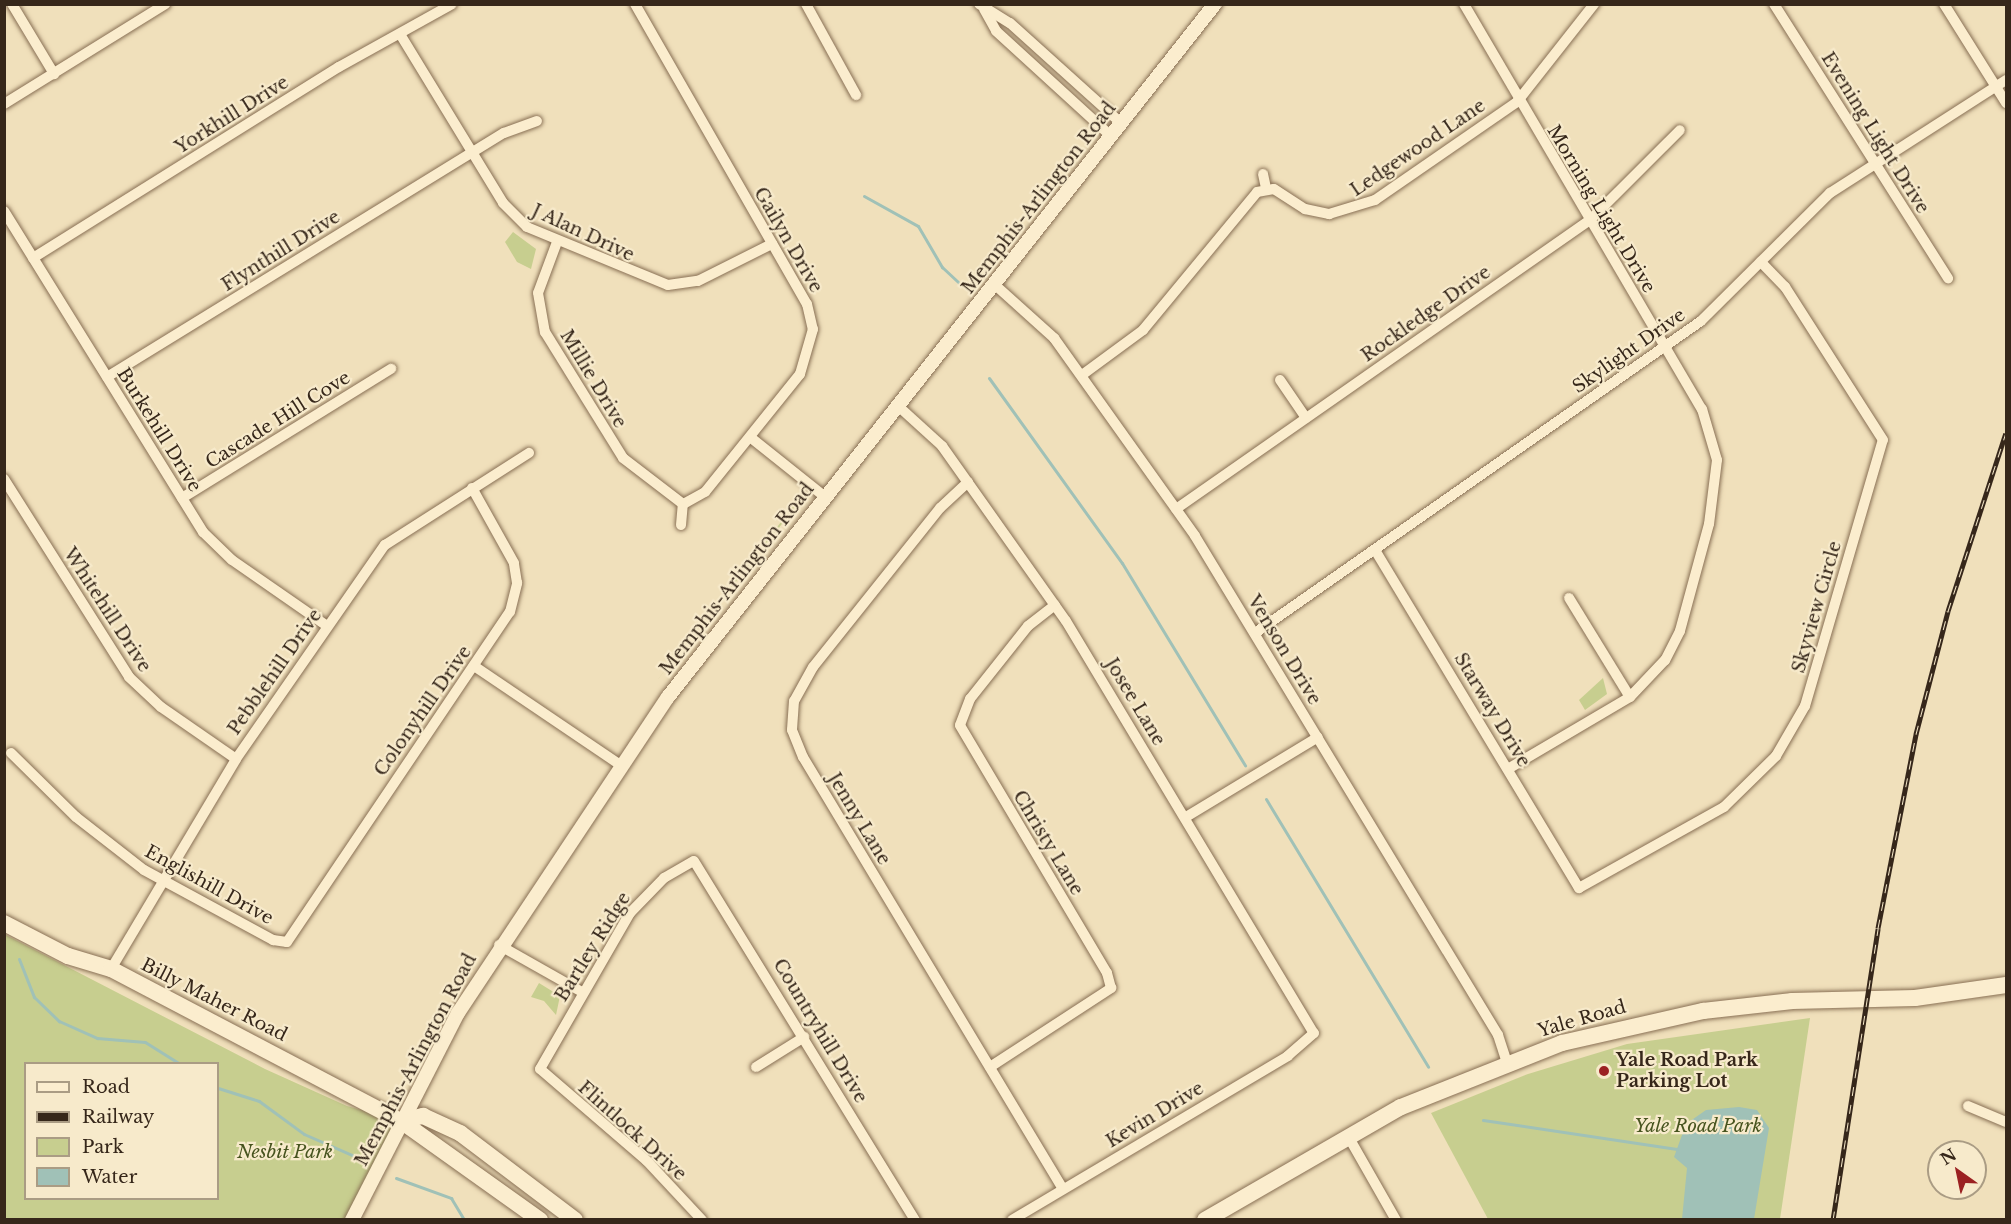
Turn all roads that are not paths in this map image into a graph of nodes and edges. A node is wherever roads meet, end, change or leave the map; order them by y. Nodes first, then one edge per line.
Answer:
1 (12, 4) edge
2 (165, 4) edge
3 (452, 4) edge
4 (635, 4) edge
5 (806, 4) edge
6 (1215, 4) edge
7 (1464, 4) edge
8 (1594, 4) edge
9 (1774, 4) edge
10 (1944, 4) edge
11 (981, 7) edge
12 (400, 34) junction
13 (54, 74) junction
14 (2007, 80) edge
15 (1996, 87) junction
16 (856, 95) dead end
17 (1517, 102) junction
18 (2007, 103) edge
19 (4, 104) edge
20 (537, 121) dead end
21 (1121, 123) junction
22 (1680, 130) dead end
23 (1111, 136) junction
24 (472, 152) junction
25 (1876, 164) junction
26 (1263, 174) dead end
27 (1266, 188) junction
28 (4, 211) edge
29 (1590, 220) junction
30 (556, 243) junction
31 (771, 244) junction
32 (33, 258) junction
33 (1761, 262) junction
34 (1948, 278) dead end
35 (994, 284) junction
36 (1665, 346) junction
37 (391, 369) dead end
38 (1082, 375) junction
39 (107, 377) junction
40 (1280, 380) dead end
41 (897, 405) junction
42 (1306, 418) junction
43 (750, 437) junction
44 (529, 453) dead end
45 (4, 479) edge
46 (968, 482) junction
47 (472, 488) junction
48 (824, 496) junction
49 (182, 498) junction
50 (683, 504) junction
51 (1176, 509) junction
52 (681, 525) dead end
53 (1375, 550) junction
54 (1569, 598) dead end
55 (1055, 605) junction
56 (327, 626) junction
57 (1255, 633) junction
58 (474, 666) junction
59 (1630, 697) junction
60 (1317, 737) junction
61 (11, 753) dead end
62 (236, 759) junction
63 (620, 765) junction
64 (1508, 769) junction
65 (1186, 817) junction
66 (694, 861) joint
67 (164, 882) junction
68 (1579, 888) joint
69 (4, 923) edge
70 (499, 945) junction
71 (288, 946) joint
72 (111, 969) junction
73 (2007, 985) edge
74 (582, 992) junction
75 (804, 1037) junction
76 (1313, 1037) joint
77 (1507, 1062) junction
78 (990, 1066) junction
79 (756, 1067) dead end
80 (540, 1069) joint
81 (1968, 1106) dead end
82 (401, 1120) junction
83 (2007, 1122) edge
84 (1348, 1136) junction
85 (1064, 1189) junction
86 (1215, 1217) edge
87 (352, 1220) edge
88 (540, 1220) edge
89 (575, 1220) edge
90 (702, 1220) edge
91 (915, 1220) edge
92 (1012, 1220) edge
93 (1396, 1220) edge

1 - 13 street
2 - 13 street
3 - 12 street, Yorkhill Drive
4 - 31 street, Gailyn Drive
5 - 16 street
6 - 21 street, Memphis-Arlington Road
7 - 17 street, Morning Light Drive
8 - 17 street, Ledgewood Lane
9 - 25 street, Evening Light Drive
10 - 15 street
11 - 21 street
11 - 23 street
12 - 24 street, J Alan Drive
12 - 32 street, Yorkhill Drive
13 - 19 street
14 - 15 street, Skylight Drive
15 - 18 street
15 - 25 street, Skylight Drive
17 - 27 street, Ledgewood Lane
17 - 29 street, Morning Light Drive
20 - 24 street, Flynthill Drive
21 - 23 street, Memphis-Arlington Road
22 - 29 street, Rockledge Drive
23 - 35 street, Memphis-Arlington Road
24 - 30 street, J Alan Drive
24 - 39 street, Flynthill Drive
25 - 33 street, Skylight Drive
25 - 34 street, Evening Light Drive
26 - 27 street
27 - 38 street
28 - 32 street, Burkehill Drive
29 - 36 street, Morning Light Drive
29 - 42 street, Rockledge Drive
30 - 31 street, J Alan Drive
30 - 50 street, Millie Drive
31 - 43 street, Gailyn Drive
32 - 39 street, Burkehill Drive
33 - 36 street, Skylight Drive
33 - 68 street, Skyview Circle
35 - 38 street, Venson Drive
35 - 41 street, Memphis-Arlington Road
36 - 53 street, Skylight Drive
36 - 59 street, Morning Light Drive
37 - 49 street, Cascade Hill Cove
38 - 51 street, Venson Drive
39 - 49 street, Burkehill Drive
40 - 42 street
41 - 46 street, Josee Lane
41 - 48 street, Memphis-Arlington Road
42 - 51 street, Rockledge Drive
43 - 48 street
43 - 50 street, Gailyn Drive
44 - 47 street, Pebblehill Drive
45 - 62 street, Whitehill Drive
46 - 55 street, Josee Lane
46 - 78 street, Jenny Lane
47 - 56 street, Pebblehill Drive
47 - 58 street, Colonyhill Drive
48 - 63 street, Memphis-Arlington Road
49 - 56 street, Burkehill Drive
50 - 52 street
51 - 57 street, Venson Drive
53 - 57 street, Skylight Drive
53 - 64 street, Starway Drive
54 - 59 street
55 - 65 street, Josee Lane
55 - 78 street, Christy Lane
56 - 62 street, Pebblehill Drive
57 - 60 street, Venson Drive
58 - 63 street
58 - 71 street, Colonyhill Drive
59 - 64 street, Morning Light Drive
60 - 65 street
60 - 77 street, Venson Drive
61 - 67 street, Englishill Drive
62 - 67 street, Pebblehill Drive
63 - 70 street, Memphis-Arlington Road
64 - 68 street, Starway Drive
65 - 76 street, Josee Lane
66 - 74 street, Bartley Ridge
66 - 75 street, Countryhill Drive
67 - 71 street, Englishill Drive
67 - 72 street, Pebblehill Drive
69 - 72 main road, Billy Maher Road
70 - 74 street
70 - 82 street, Memphis-Arlington Road
72 - 82 main road, Billy Maher Road
73 - 77 main road, Yale Road
74 - 80 street, Bartley Ridge
75 - 79 street
75 - 91 street, Countryhill Drive
76 - 85 street, Kevin Drive
77 - 84 main road, Yale Road
78 - 85 street, Jenny Lane
80 - 90 street, Flintlock Drive
81 - 83 street
82 - 87 street, Memphis-Arlington Road
82 - 88 main road, Billy Maher Road
82 - 89 main road
84 - 86 main road, Yale Road
84 - 93 street
85 - 92 street, Kevin Drive

